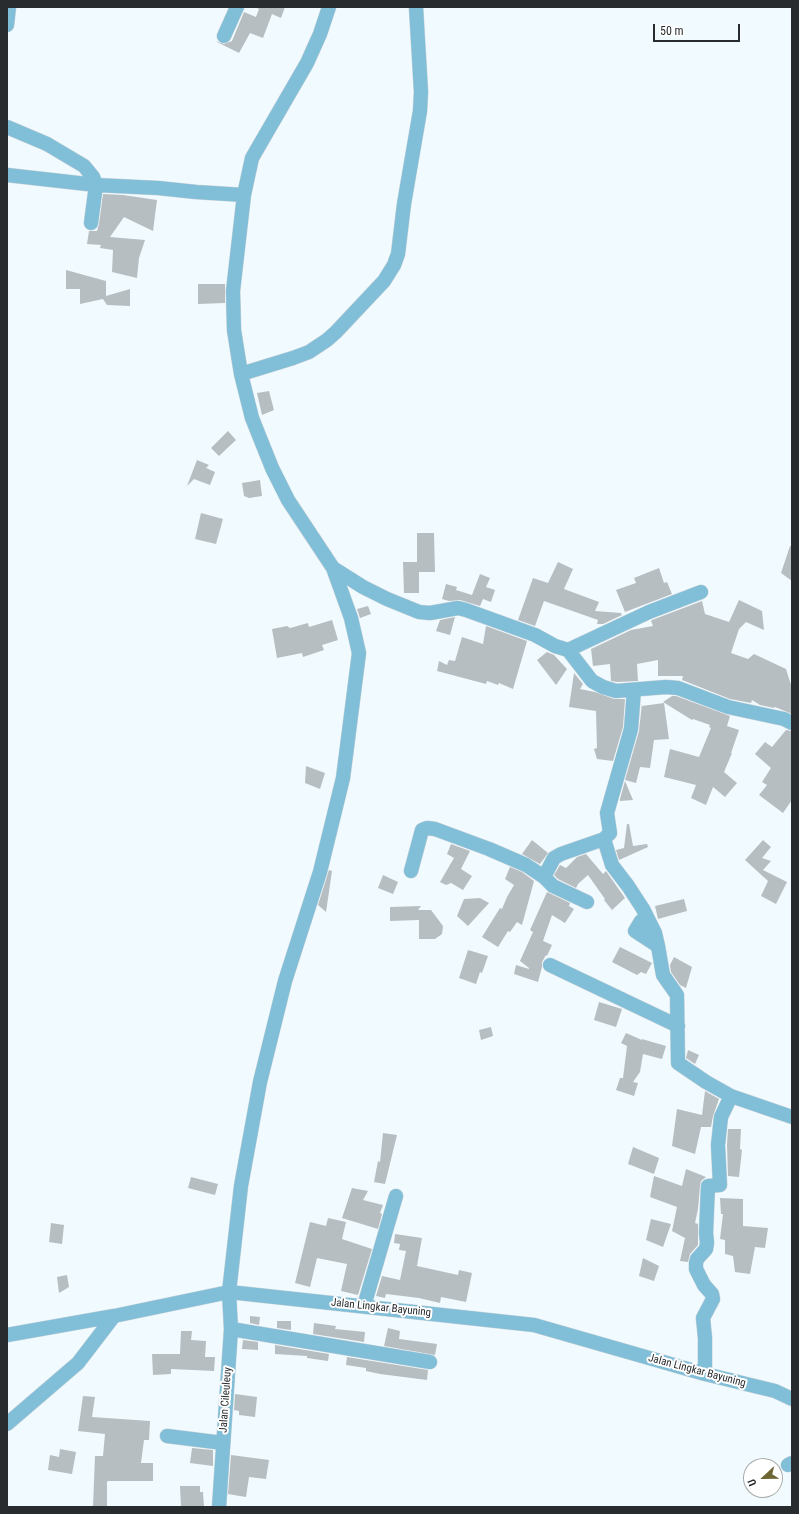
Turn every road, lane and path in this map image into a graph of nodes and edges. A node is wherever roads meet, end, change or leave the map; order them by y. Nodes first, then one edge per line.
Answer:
1 (9, 7) edge
2 (237, 7) edge
3 (329, 7) edge
4 (416, 7) edge
5 (7, 24) edge
6 (224, 36) dead end
7 (7, 126) edge
8 (7, 175) edge
9 (96, 185) junction
10 (244, 195) junction
11 (91, 223) dead end
12 (241, 374) junction
13 (333, 568) junction
14 (701, 592) dead end
15 (568, 650) junction
16 (634, 690) junction
17 (792, 723) edge
18 (604, 839) junction
19 (411, 871) dead end
20 (544, 877) junction
21 (587, 902) dead end
22 (641, 920) dead end
23 (658, 946) junction
24 (550, 965) dead end
25 (678, 1026) junction
26 (731, 1096) junction
27 (792, 1117) edge
28 (396, 1196) dead end
29 (229, 1292) junction
30 (364, 1306) junction
31 (114, 1316) junction
32 (231, 1329) junction
33 (7, 1335) edge
34 (430, 1362) dead end
35 (705, 1374) junction
36 (792, 1399) edge
37 (7, 1424) edge
38 (167, 1436) dead end
39 (223, 1444) junction
40 (219, 1507) edge

1 - 5 street
2 - 6 street
3 - 10 street
4 - 12 street
7 - 9 street
8 - 9 street
9 - 10 street
9 - 11 street
10 - 12 street
12 - 13 street
13 - 15 street
13 - 29 street, Jalan Cileuleuy
14 - 15 street
15 - 16 street
16 - 17 street
16 - 18 street
18 - 20 street
18 - 23 street
19 - 20 street
20 - 21 street
22 - 23 street
23 - 25 street
24 - 25 street
25 - 26 street
26 - 27 street
26 - 35 street
28 - 30 street
29 - 30 street, Jalan Lingkar Bayuning
29 - 31 street, Jalan Lingkar Bayuning
29 - 32 street, Jalan Cileuleuy
30 - 35 street, Jalan Lingkar Bayuning
31 - 33 street, Jalan Lingkar Bayuning
31 - 37 street
32 - 34 street
32 - 39 street, Jalan Cileuleuy
35 - 36 street, Jalan Lingkar Bayuning
38 - 39 street
39 - 40 street, Jalan Cileuleuy

